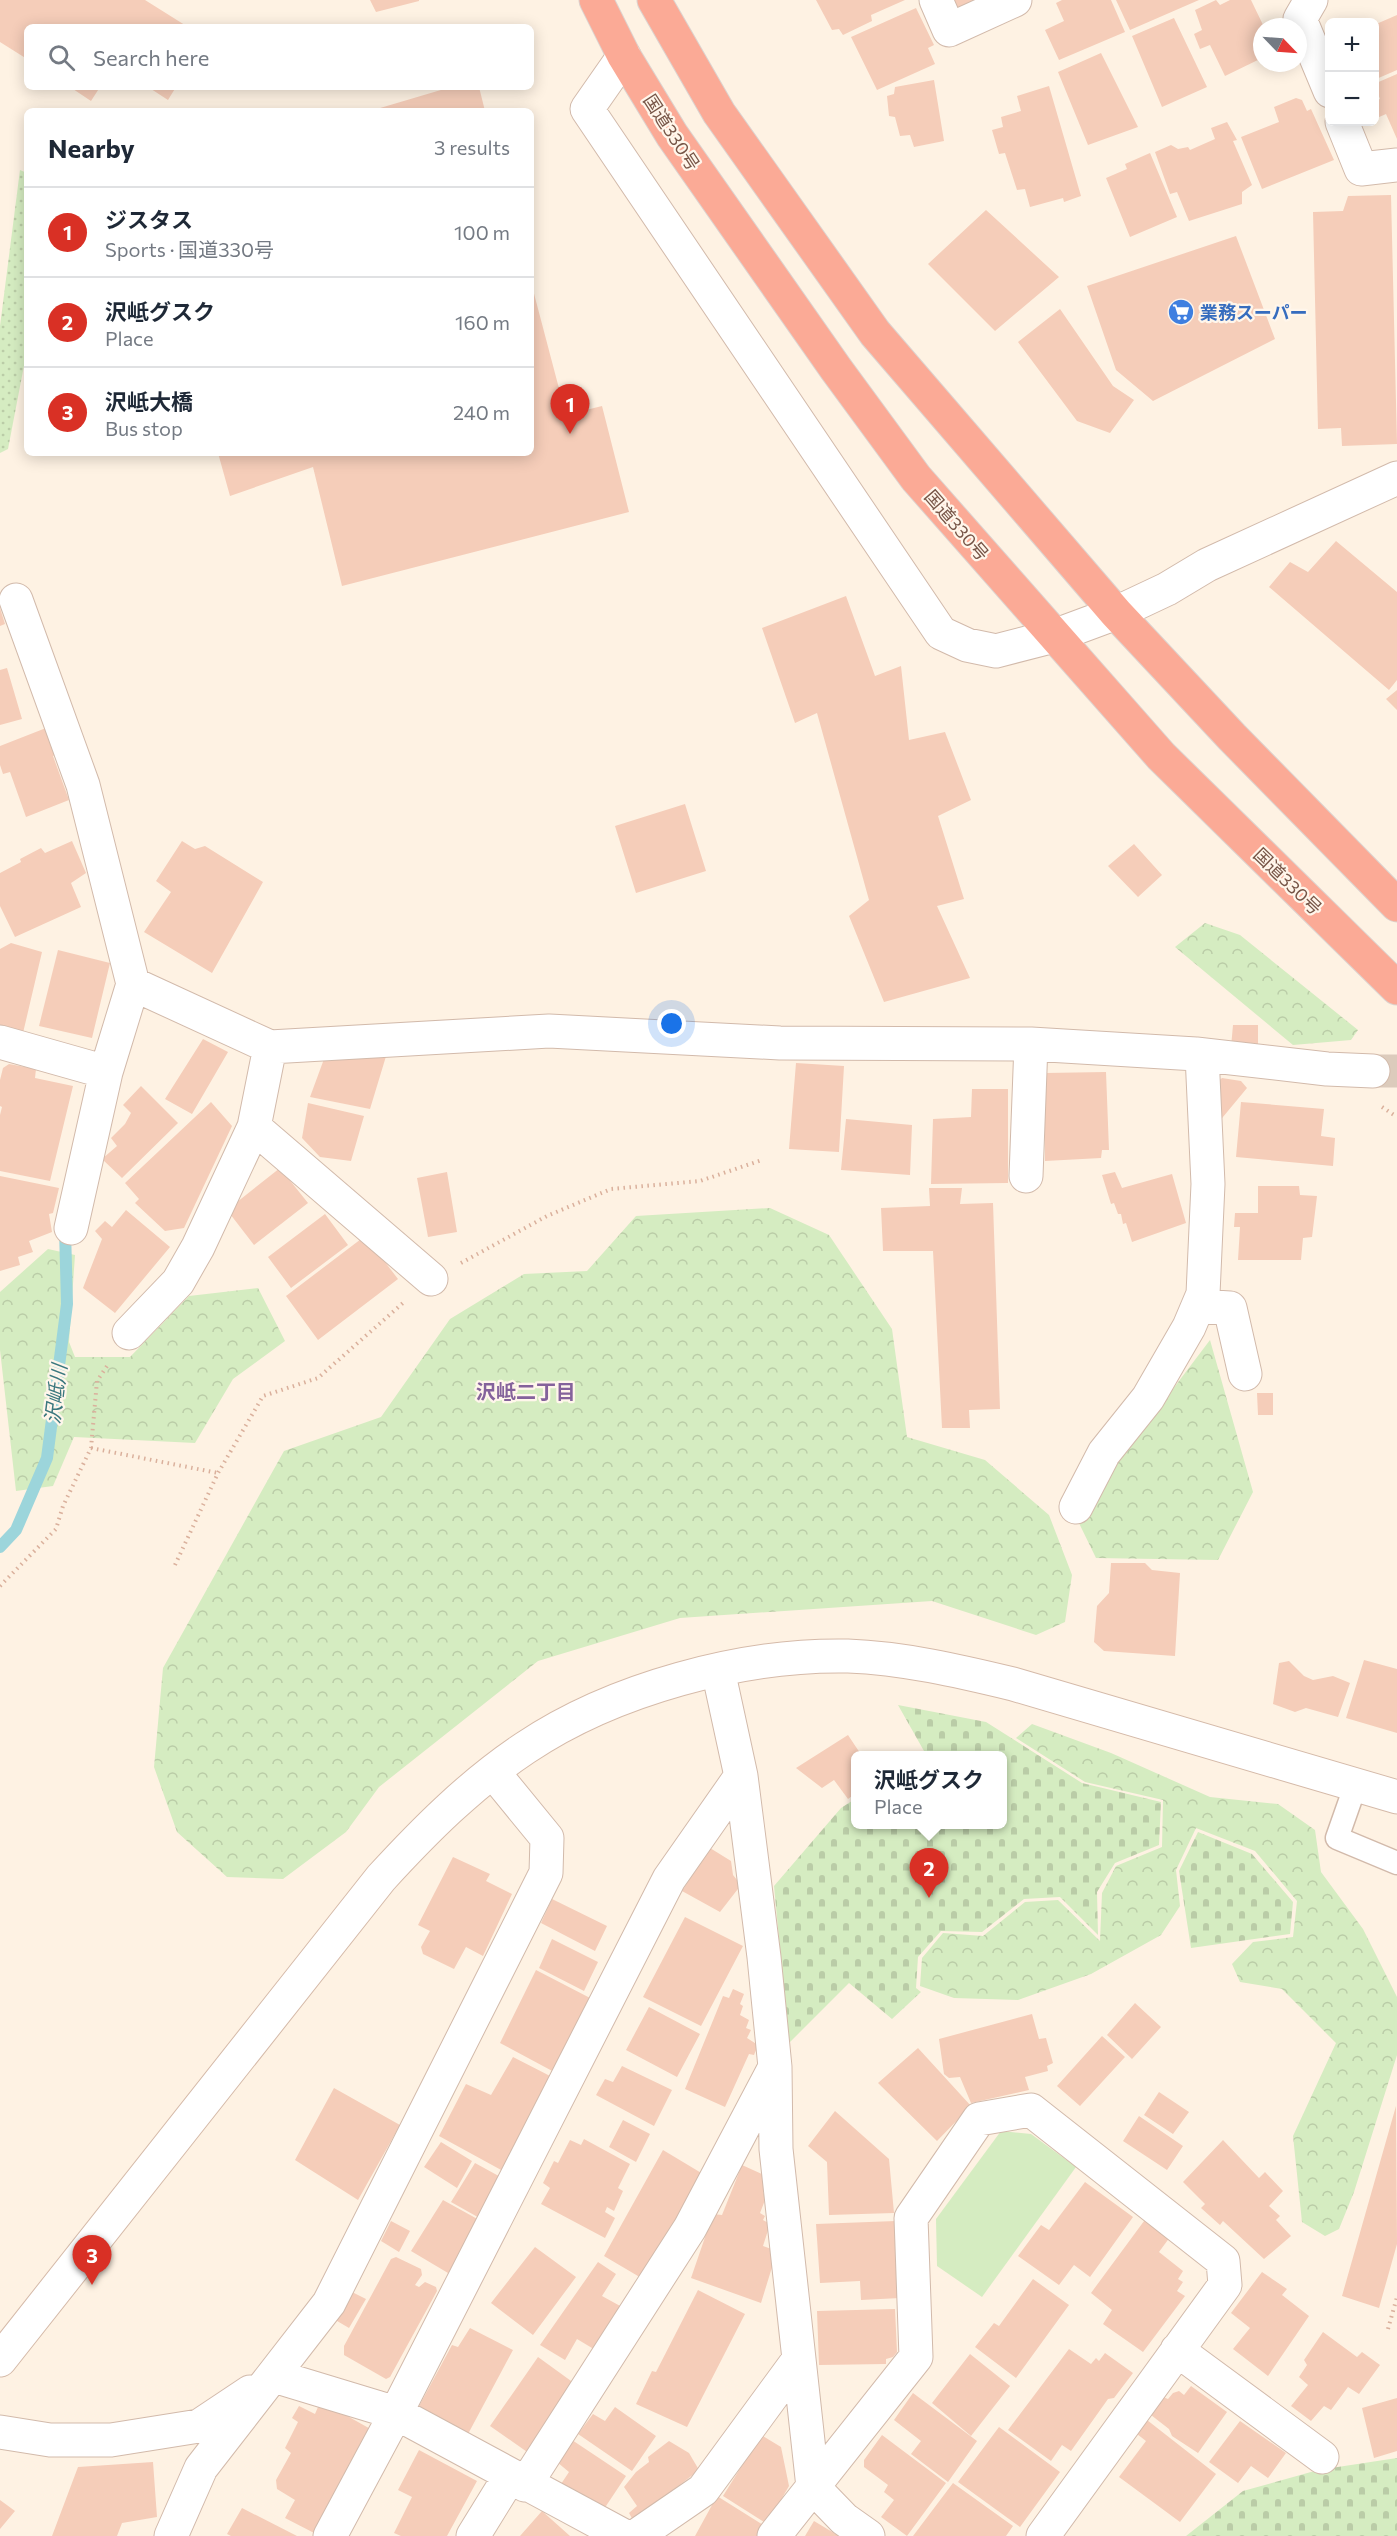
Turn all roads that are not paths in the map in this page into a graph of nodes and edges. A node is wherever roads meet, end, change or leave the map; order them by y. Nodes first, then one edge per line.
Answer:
1 (596, 0) edge
2 (654, 0) edge
3 (936, 0) edge
4 (1014, 0) edge
5 (1311, 0) edge
6 (624, 56) junction
7 (1325, 82) edge
8 (1344, 126) edge
9 (1397, 165) edge
10 (1397, 478) edge
11 (16, 600) dead end
12 (1116, 613) junction
13 (1054, 636) junction
14 (1397, 905) edge
15 (133, 984) junction
16 (1397, 988) edge
17 (0, 1042) edge
18 (1031, 1044) junction
19 (270, 1047) junction
20 (1202, 1054) junction
21 (1373, 1071) tunnel mouth
22 (106, 1072) junction
23 (254, 1127) junction
24 (1026, 1176) dead end
25 (71, 1228) dead end
26 (431, 1279) dead end
27 (1198, 1306) junction
28 (129, 1333) road end
29 (1245, 1374) dead end
30 (1076, 1507) dead end
31 (718, 1670) junction
32 (493, 1772) junction
33 (741, 1776) junction
34 (1356, 1784) junction
35 (1397, 1797) edge
36 (1397, 1863) edge
37 (775, 2067) junction
38 (1177, 2350) junction
39 (799, 2359) junction
40 (0, 2360) edge
41 (274, 2376) junction
42 (396, 2413) junction
43 (0, 2432) edge
44 (1322, 2457) dead end
45 (518, 2480) junction
46 (813, 2487) junction
47 (171, 2536) edge
48 (330, 2536) edge
49 (474, 2536) edge
50 (624, 2536) edge
51 (636, 2536) edge
52 (774, 2536) edge
53 (868, 2536) edge
54 (1043, 2536) edge

1 - 6 highway, 国道330号
2 - 12 highway
3 - 4 street
5 - 7 street
6 - 13 highway, 国道330号
6 - 13 street
8 - 9 street
10 - 12 street
11 - 15 street
12 - 13 street
12 - 14 highway
13 - 16 highway, 国道330号
15 - 19 street
15 - 22 street
17 - 22 street
18 - 19 street
18 - 20 street
18 - 24 street
19 - 23 street
20 - 21 street
20 - 27 street
22 - 25 street
23 - 26 street
23 - 28 street
27 - 29 street
27 - 30 street
31 - 32 street
31 - 33 street
31 - 34 street
32 - 40 street
32 - 41 street
33 - 37 street
33 - 42 street
34 - 35 street
34 - 36 lane
37 - 39 street
37 - 45 street
38 - 44 street
38 - 46 street
38 - 54 street
39 - 46 street
39 - 51 street
41 - 42 street
41 - 43 street
41 - 47 street
42 - 45 street
42 - 48 street
45 - 49 street
45 - 50 street
46 - 52 street
46 - 53 street

